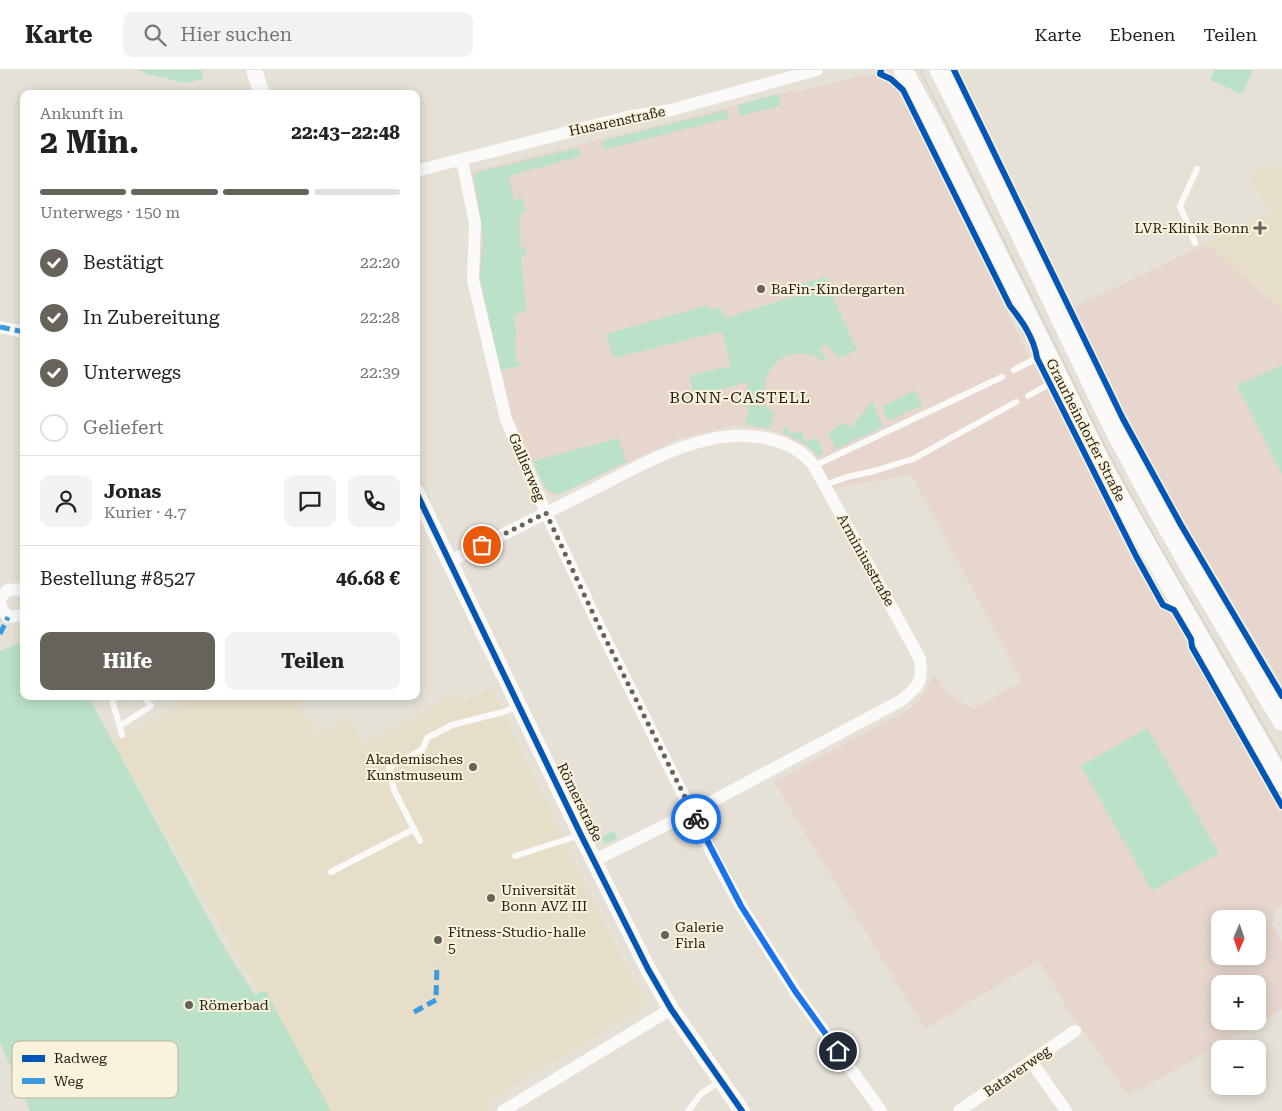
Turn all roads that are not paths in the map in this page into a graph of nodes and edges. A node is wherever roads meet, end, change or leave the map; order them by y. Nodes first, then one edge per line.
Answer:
1 (254, 70) edge
2 (817, 70) edge
3 (890, 70) edge
4 (939, 70) edge
5 (905, 75) edge
6 (261, 90) edge
7 (462, 160) junction
8 (1197, 169) dead end
9 (420, 170) edge
10 (1195, 243) dead end
11 (0, 327) edge
12 (20, 331) edge
13 (1046, 353) junction
14 (1014, 370) dead end
15 (1002, 376) dead end
16 (1060, 378) junction
17 (1028, 396) dead end
18 (1016, 402) dead end
19 (814, 466) junction
20 (824, 485) junction
21 (420, 500) edge
22 (546, 513) junction
23 (450, 561) junction
24 (20, 589) edge
25 (0, 599) edge
26 (20, 616) edge
27 (112, 700) edge
28 (146, 700) edge
29 (519, 706) junction
30 (1282, 721) edge
31 (120, 726) junction
32 (122, 735) dead end
33 (1282, 782) edge
34 (692, 812) junction
35 (414, 829) junction
36 (582, 835) junction
37 (420, 841) dead end
38 (515, 856) dead end
39 (595, 860) junction
40 (331, 872) dead end
41 (671, 1009) junction
42 (1074, 1031) dead end
43 (1031, 1061) junction
44 (720, 1081) junction
45 (503, 1111) edge
46 (688, 1111) edge
47 (742, 1111) edge
48 (881, 1111) edge
49 (958, 1111) edge
50 (1066, 1111) edge

1 - 6 street
2 - 7 street, Husarenstraße
3 - 5 street
4 - 30 main road, Graurheindorfer Straße
5 - 13 main road, Graurheindorfer Straße
7 - 9 street, Husarenstraße
7 - 22 street, Gallierweg
8 - 10 lane
11 - 12 street
13 - 14 lane
13 - 16 main road, Graurheindorfer Straße
15 - 19 lane
16 - 17 lane
16 - 33 main road, Graurheindorfer Straße
18 - 20 lane
19 - 20 street, Arminiusstraße
19 - 22 street, Arminiusstraße
20 - 34 street, Arminiusstraße
21 - 23 street, Römerstraße
22 - 23 street, Arminiusstraße
22 - 34 street, Gallierweg
23 - 29 street, Römerstraße
24 - 25 street
25 - 26 street
27 - 31 lane
28 - 31 lane
29 - 35 lane
29 - 36 street, Römerstraße
31 - 32 lane
34 - 39 street, Arminiusstraße
34 - 48 street, Gallierweg
35 - 37 lane
35 - 40 lane
36 - 38 lane
36 - 39 street, Römerstraße
39 - 41 street, Römerstraße
41 - 44 street, Römerstraße
41 - 45 street
42 - 43 street, Bataverweg
43 - 49 street, Bataverweg
43 - 50 street
44 - 46 lane
44 - 47 street, Römerstraße

